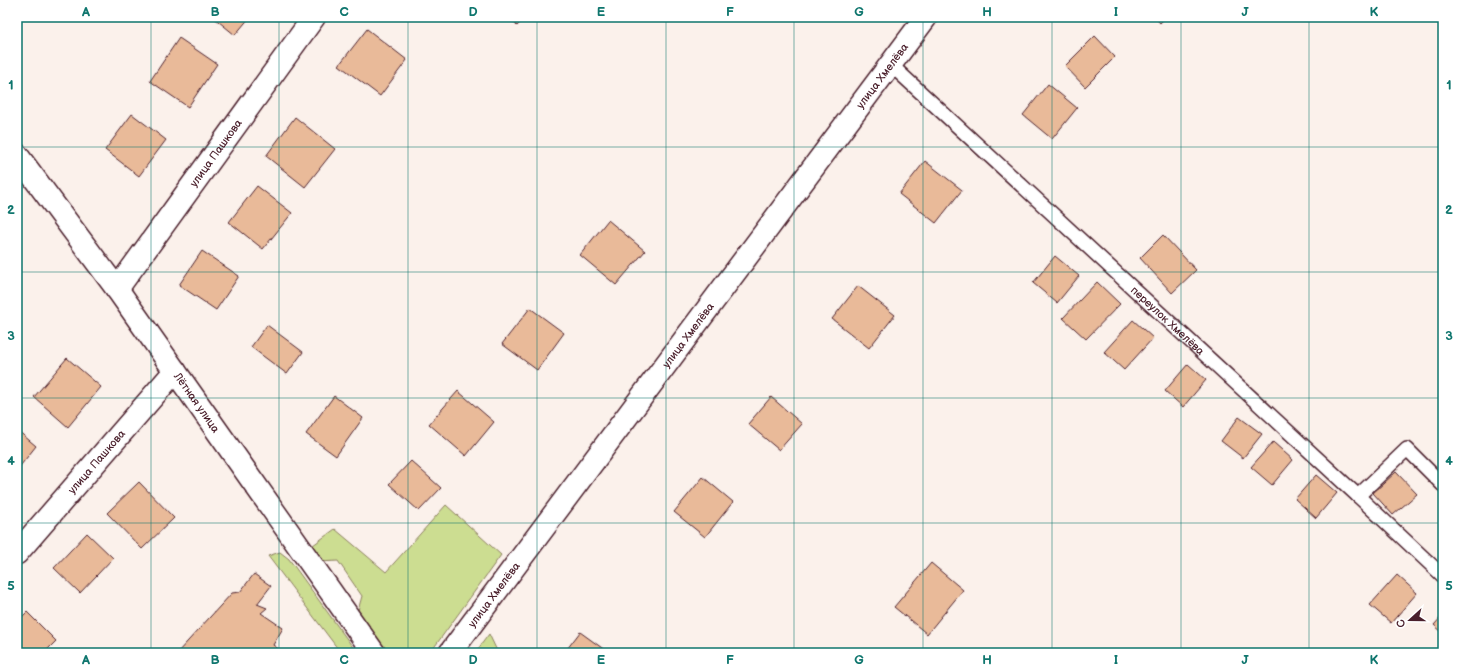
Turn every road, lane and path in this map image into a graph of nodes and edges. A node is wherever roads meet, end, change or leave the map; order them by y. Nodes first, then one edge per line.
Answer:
1 (314, 17) edge
2 (926, 17) edge
3 (890, 64) junction
4 (17, 155) edge
5 (117, 289) junction
6 (176, 371) junction
7 (1443, 485) edge
8 (1358, 496) junction
9 (17, 553) edge
10 (1443, 576) edge
11 (374, 653) edge
12 (450, 653) edge

1 - 5 street, улица Пашкова
2 - 3 street, улица Хмелёва
3 - 8 lane, переулок Хмелёва
3 - 12 street, улица Хмелёва
4 - 5 street, Лётная улица
5 - 6 street, Лётная улица
6 - 9 street, улица Пашкова
6 - 11 street, Лётная улица
7 - 8 lane
8 - 10 lane, переулок Хмелёва

